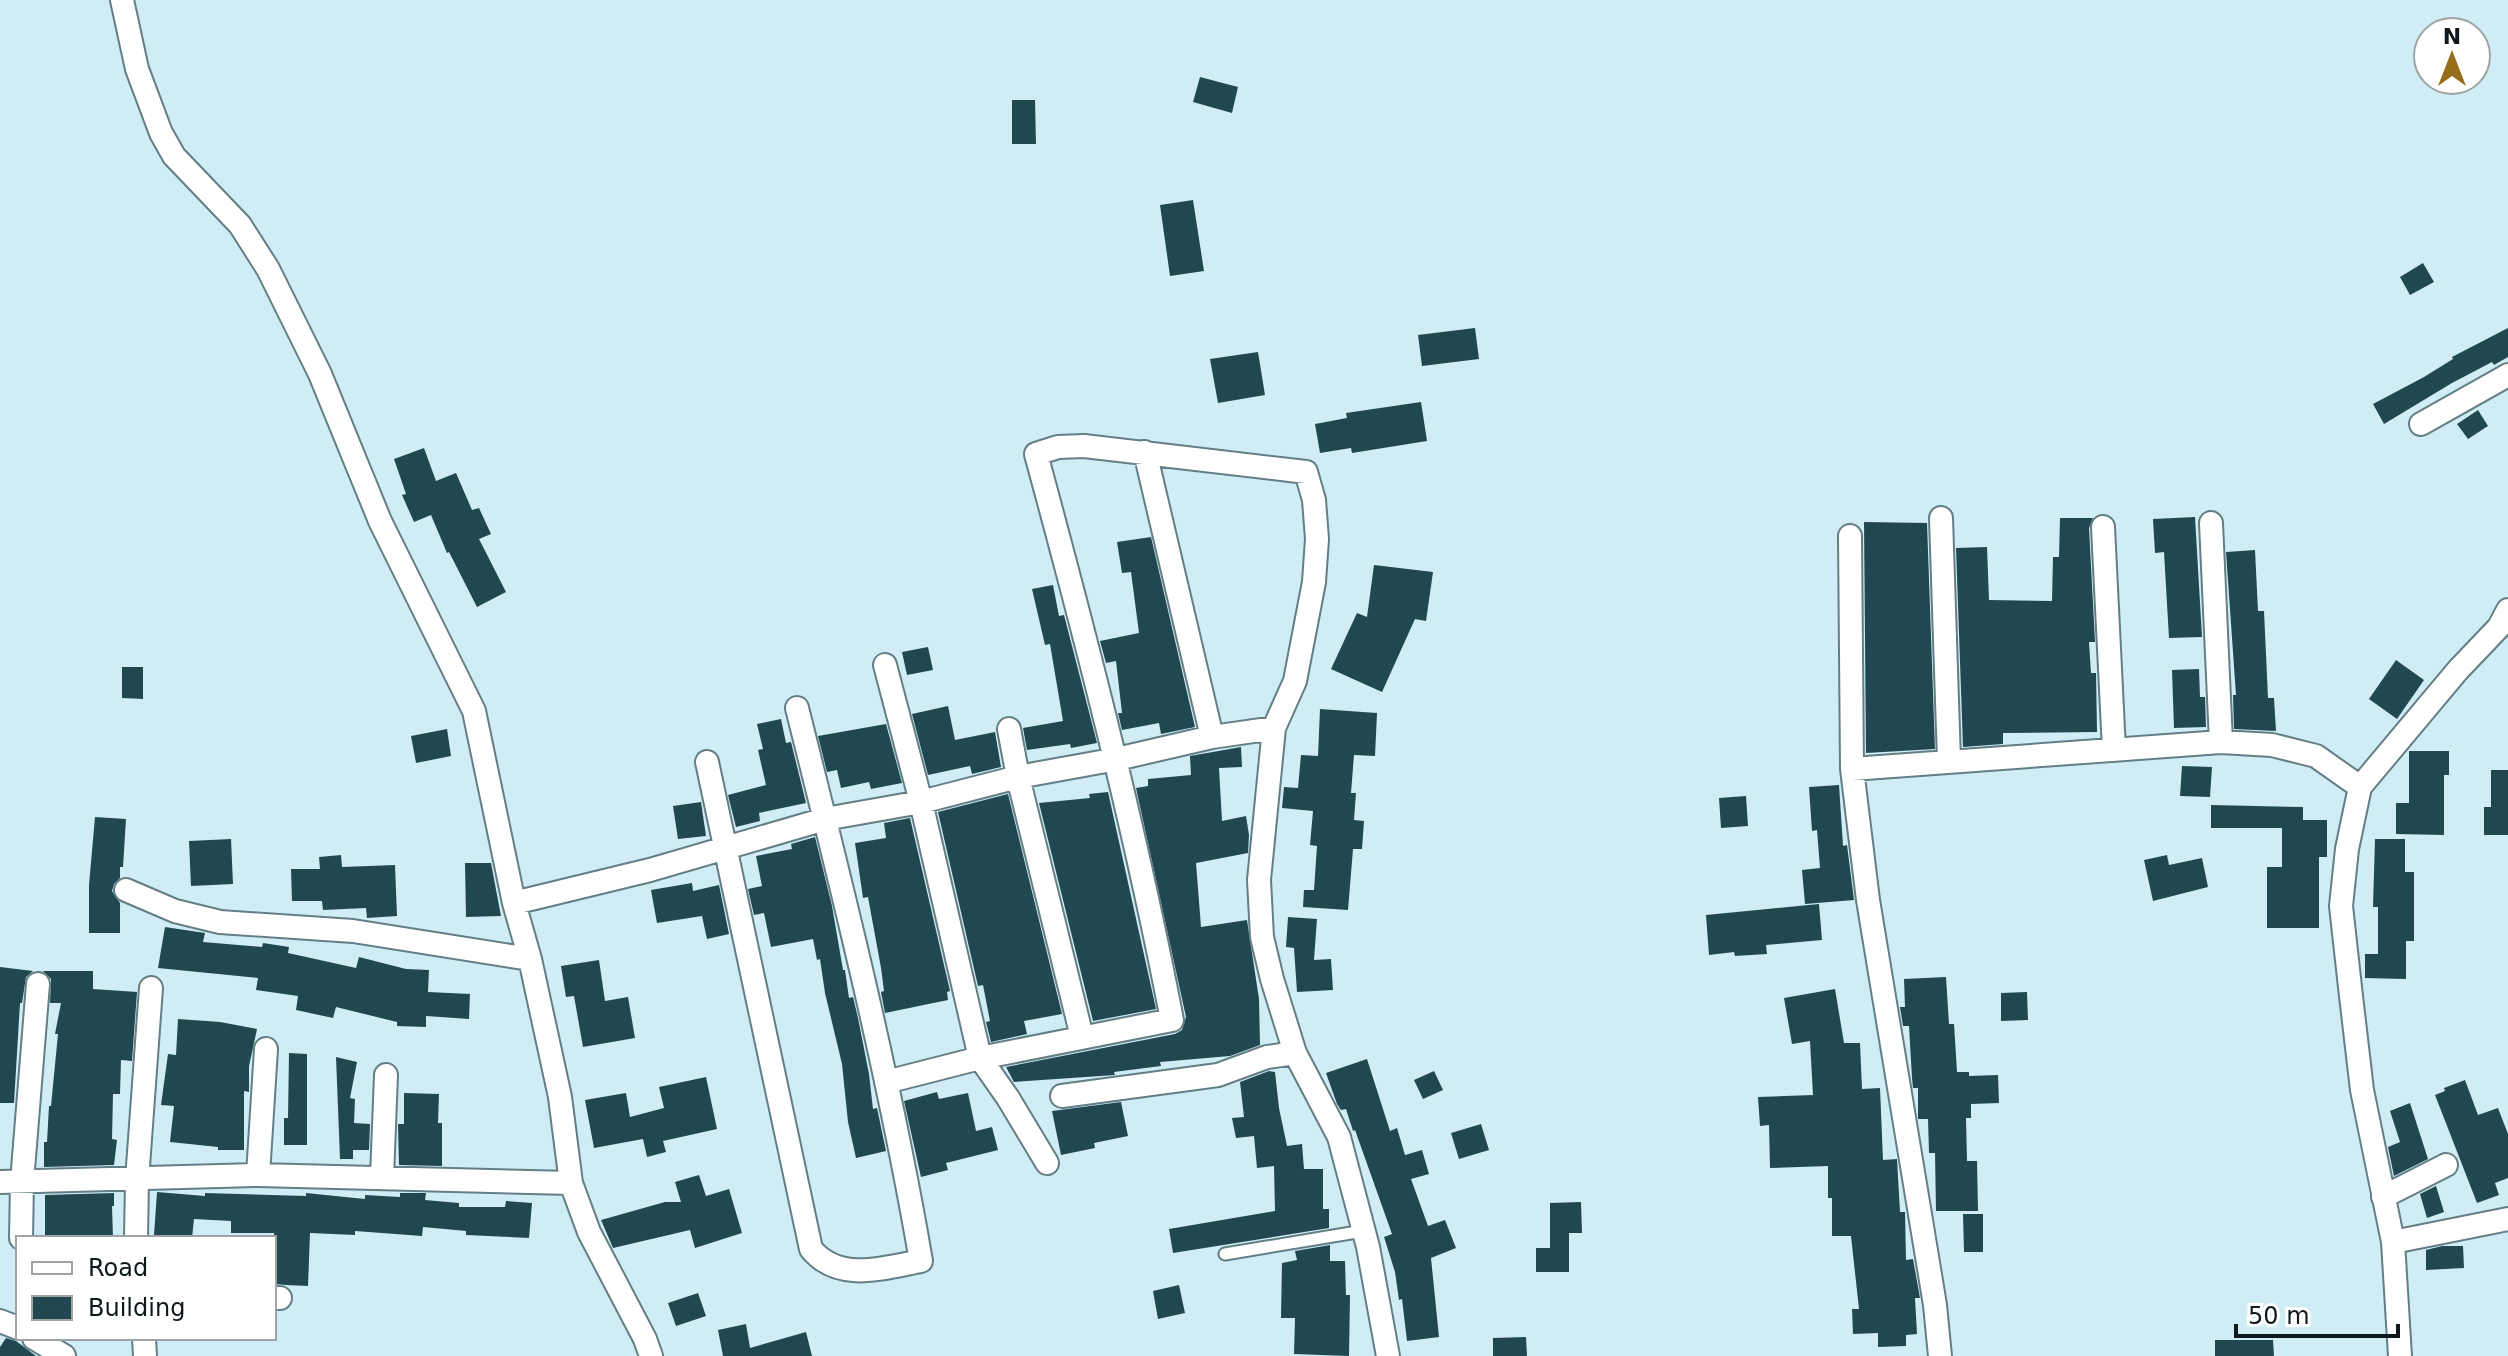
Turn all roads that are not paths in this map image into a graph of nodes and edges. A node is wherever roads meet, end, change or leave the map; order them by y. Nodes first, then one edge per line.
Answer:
1 (122, 0) edge
2 (2508, 375) edge
3 (2421, 424) dead end
4 (1145, 452) junction
5 (1941, 518) dead end
6 (2211, 523) dead end
7 (2103, 527) dead end
8 (1850, 536) dead end
9 (2508, 610) edge
10 (885, 665) dead end
11 (797, 708) dead end
12 (1274, 728) junction
13 (1009, 729) dead end
14 (1212, 737) junction
15 (2221, 742) junction
16 (2114, 750) junction
17 (1117, 759) junction
18 (1949, 761) junction
19 (707, 762) dead end
20 (1852, 769) junction
21 (1018, 777) junction
22 (2360, 787) junction
23 (921, 802) junction
24 (825, 819) junction
25 (726, 846) junction
26 (126, 890) dead end
27 (514, 903) junction
28 (530, 959) junction
29 (38, 984) dead end
30 (151, 988) dead end
31 (1082, 1037) junction
32 (266, 1049) dead end
33 (1295, 1053) junction
34 (980, 1058) junction
35 (386, 1075) dead end
36 (886, 1082) junction
37 (1062, 1096) dead end
38 (1047, 1163) dead end
39 (2446, 1165) dead end
40 (258, 1175) junction
41 (382, 1177) junction
42 (137, 1180) junction
43 (11, 1182) edge
44 (571, 1183) junction
45 (2383, 1197) junction
46 (2508, 1219) edge
47 (1363, 1231) junction
48 (21, 1236) edge
49 (136, 1236) edge
50 (2393, 1242) junction
51 (1225, 1254) dead end
52 (37, 1340) edge
53 (64, 1356) edge
54 (651, 1356) edge
55 (1388, 1356) edge
56 (1940, 1356) edge
57 (2400, 1356) edge

1 - 27 street
2 - 3 street
4 - 12 street
4 - 14 street
4 - 17 street
5 - 18 street
6 - 15 street
7 - 16 street
8 - 20 street
9 - 22 street
10 - 23 street
11 - 24 street
12 - 14 street
12 - 33 street
13 - 21 street
14 - 17 street
15 - 16 street
15 - 22 street
16 - 18 street
17 - 21 street
17 - 31 street
18 - 20 street
19 - 25 street
20 - 56 street
21 - 23 street
21 - 31 street
22 - 45 street
23 - 24 street
23 - 34 street
24 - 25 street
24 - 36 street
25 - 27 street
25 - 36 street
26 - 28 street
27 - 28 street
28 - 44 street
29 - 43 street
30 - 42 street
31 - 34 street
32 - 40 street
33 - 37 street
33 - 47 street
34 - 36 street
34 - 38 street
35 - 41 street
39 - 45 street
40 - 41 street
40 - 42 street
41 - 44 street
42 - 43 street
42 - 49 street
43 - 48 street
44 - 54 street
45 - 50 street
46 - 50 street
47 - 51 lane
47 - 55 street
50 - 57 street
52 - 53 street

